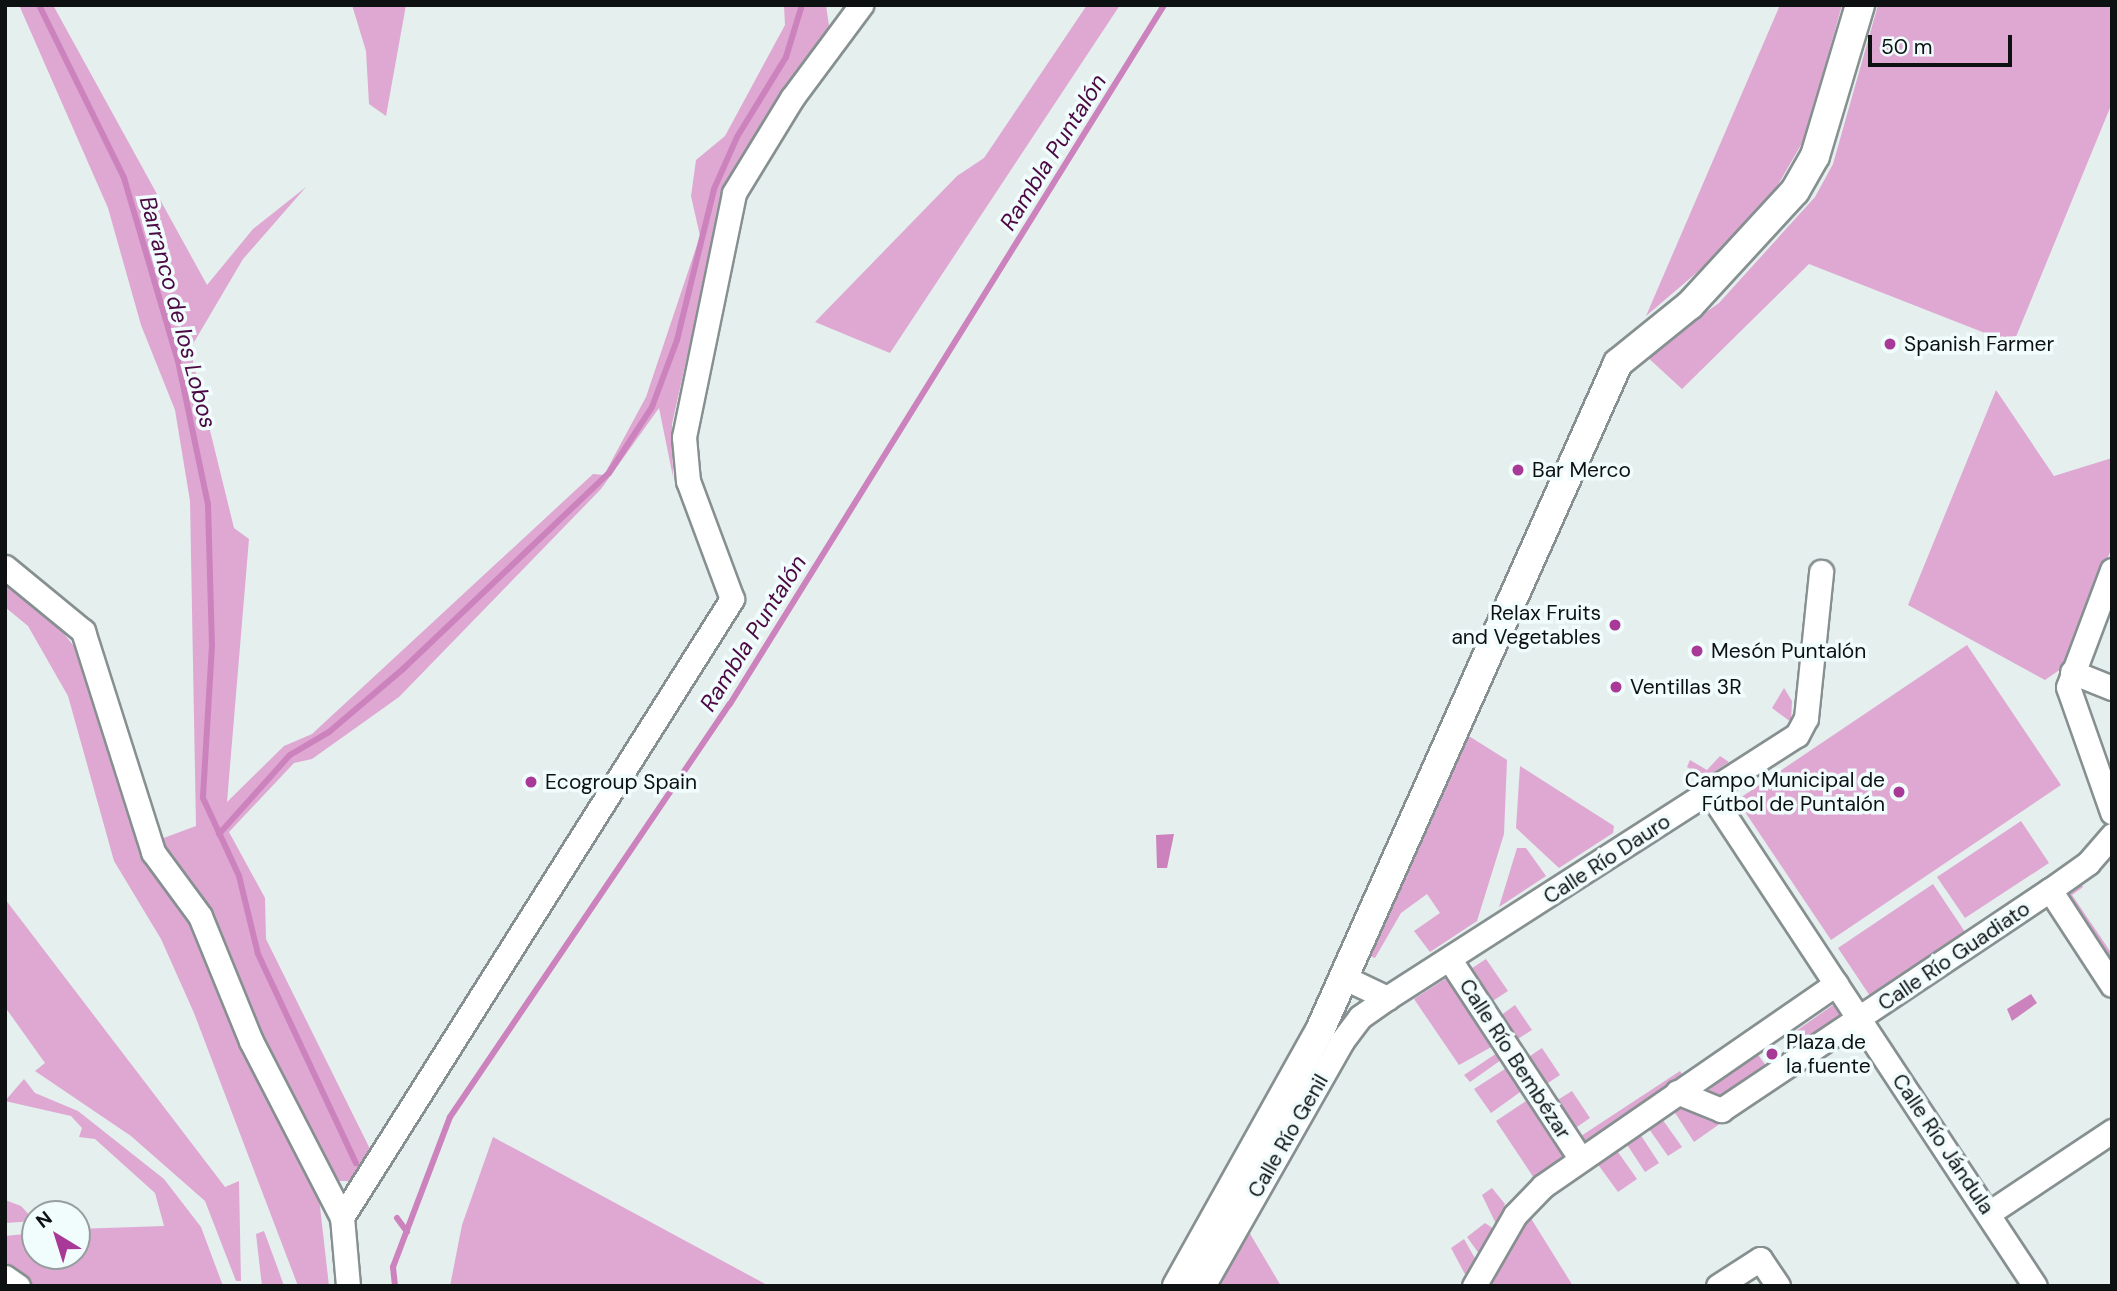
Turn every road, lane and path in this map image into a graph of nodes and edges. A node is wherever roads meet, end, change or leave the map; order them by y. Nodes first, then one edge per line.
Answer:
1 (861, 5) edge
2 (1860, 5) edge
3 (5, 567) edge
4 (2112, 570) edge
5 (1821, 572) dead end
6 (2072, 672) junction
7 (2112, 688) edge
8 (1710, 793) junction
9 (2112, 812) edge
10 (2112, 835) edge
11 (2050, 890) junction
12 (1450, 960) junction
13 (1345, 978) junction
14 (1836, 984) junction
15 (2112, 985) edge
16 (1387, 998) junction
17 (1860, 1020) junction
18 (1677, 1092) junction
19 (2112, 1132) edge
20 (1580, 1158) junction
21 (1989, 1213) junction
22 (342, 1217) junction
23 (5, 1277) edge
24 (18, 1286) edge
25 (348, 1286) edge
26 (1177, 1286) edge
27 (1203, 1286) edge
28 (1475, 1286) edge
29 (1718, 1286) edge
30 (1778, 1286) edge
31 (2035, 1286) edge

1 - 22 street
2 - 13 street
3 - 22 street
4 - 6 street
5 - 8 street, Calle Río Dauro
6 - 7 street
6 - 9 street
8 - 12 street, Calle Río Dauro
8 - 14 street, Calle Río Jándula
10 - 11 street, Calle Río Guadiato
11 - 15 street
11 - 17 street, Calle Río Guadiato
12 - 16 street, Calle Río Dauro
12 - 20 street, Calle Río Bembézar
13 - 16 street
13 - 26 street
14 - 17 street, Calle Río Jándula
14 - 18 street
16 - 27 street, Calle Río Genil
17 - 18 street, Calle Río Guadiato
17 - 21 street, Calle Río Jándula
18 - 20 street
19 - 21 street
20 - 28 street
21 - 31 street, Calle Río Jándula
22 - 25 street
23 - 24 street
29 - 30 street

